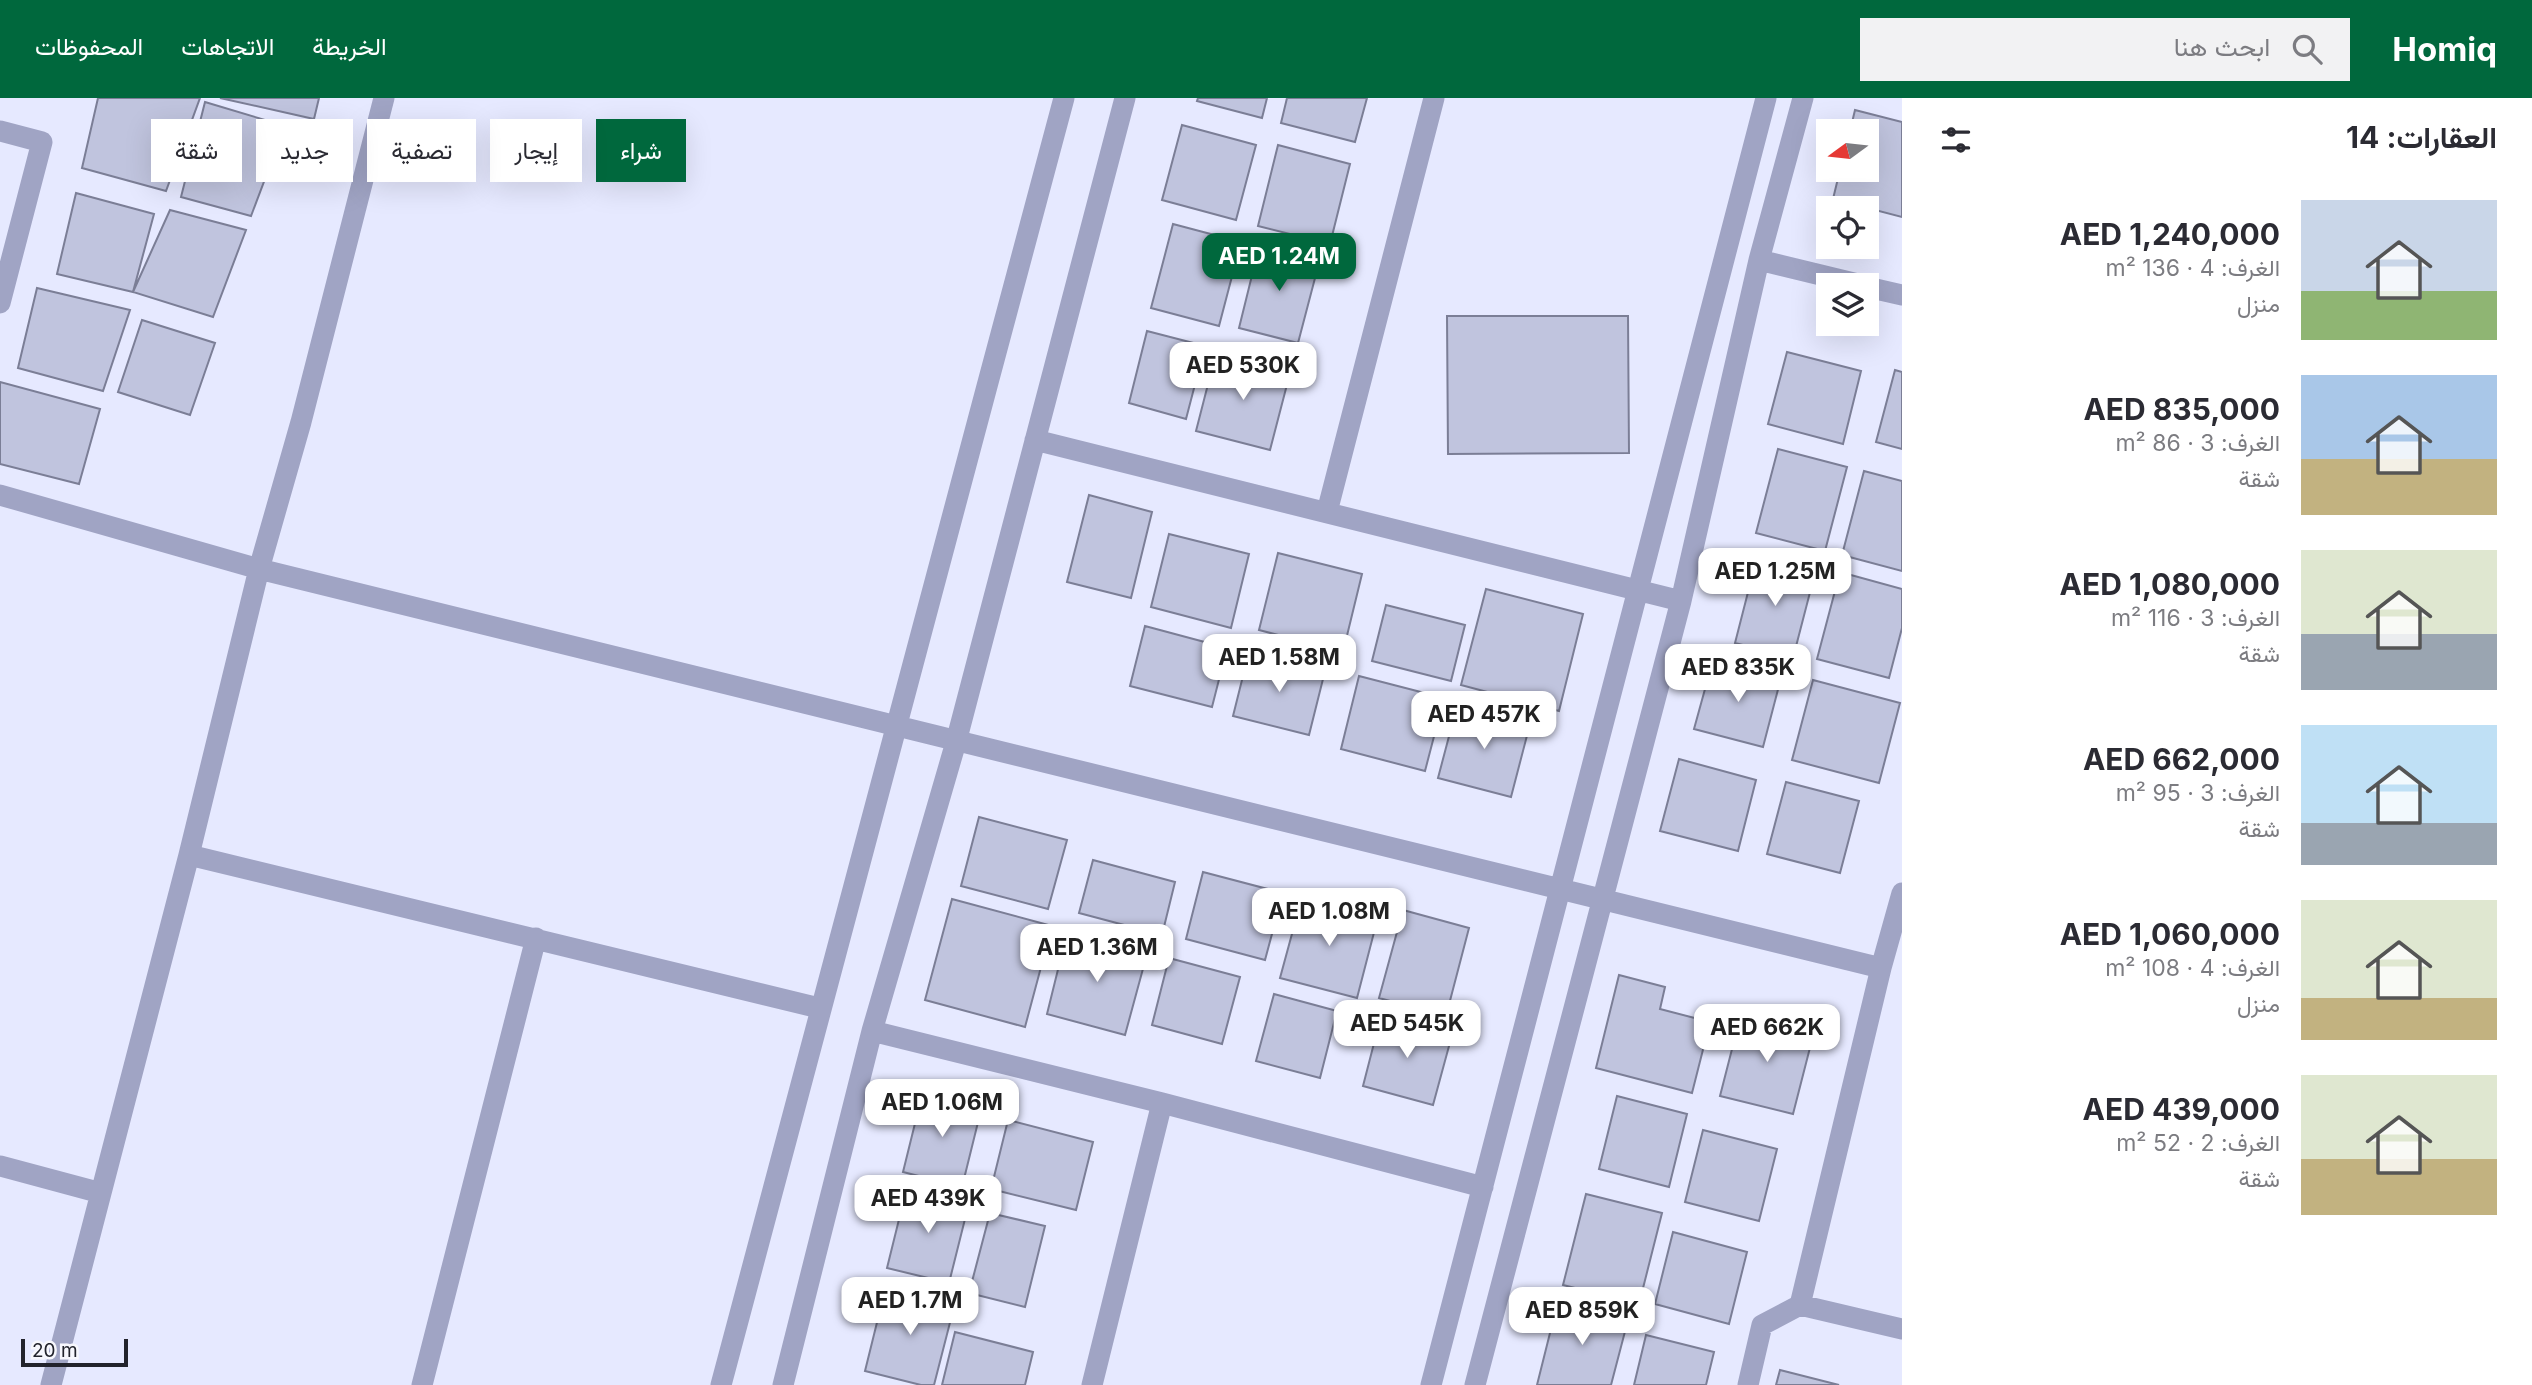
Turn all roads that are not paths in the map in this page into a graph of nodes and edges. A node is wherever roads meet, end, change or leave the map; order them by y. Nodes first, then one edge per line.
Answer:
1 (384, 98) edge
2 (1064, 98) edge
3 (1125, 98) edge
4 (1434, 98) edge
5 (1766, 98) edge
6 (1803, 98) edge
7 (0, 131) edge
8 (1759, 260) junction
9 (1816, 274) edge
10 (1879, 290) edge
11 (1902, 295) edge
12 (0, 303) edge
13 (1035, 440) junction
14 (0, 495) edge
15 (1326, 512) junction
16 (259, 569) junction
17 (1638, 590) junction
18 (1681, 601) junction
19 (897, 728) junction
20 (956, 742) junction
21 (188, 855) junction
22 (1560, 891) junction
23 (1902, 893) edge
24 (1602, 901) junction
25 (536, 938) junction
26 (1881, 968) junction
27 (819, 1008) junction
28 (872, 1031) junction
29 (1162, 1103) junction
30 (0, 1166) edge
31 (1483, 1187) junction
32 (101, 1193) junction
33 (1800, 1305) junction
34 (1902, 1329) edge
35 (51, 1385) edge
36 (422, 1385) edge
37 (721, 1385) edge
38 (783, 1385) edge
39 (1092, 1385) edge
40 (1431, 1385) edge
41 (1475, 1385) edge
42 (1748, 1385) edge

1 - 16 street
2 - 19 street
3 - 13 street
4 - 15 street
5 - 17 street
6 - 8 street
7 - 12 street
8 - 9 street
8 - 18 street
10 - 11 street
13 - 15 street
13 - 20 street
14 - 16 street
15 - 17 street
16 - 19 street
16 - 21 street
17 - 18 street
17 - 22 street
18 - 24 street
19 - 20 street
19 - 27 street
20 - 22 street
20 - 28 street
21 - 25 street
21 - 32 street
22 - 24 street
22 - 31 street
23 - 26 street
24 - 26 street
24 - 41 street
25 - 27 street
25 - 36 street
26 - 33 street
27 - 37 street
28 - 29 street
28 - 38 street
29 - 31 street
29 - 39 street
30 - 32 street
31 - 40 street
32 - 35 street
33 - 34 street
33 - 42 street

